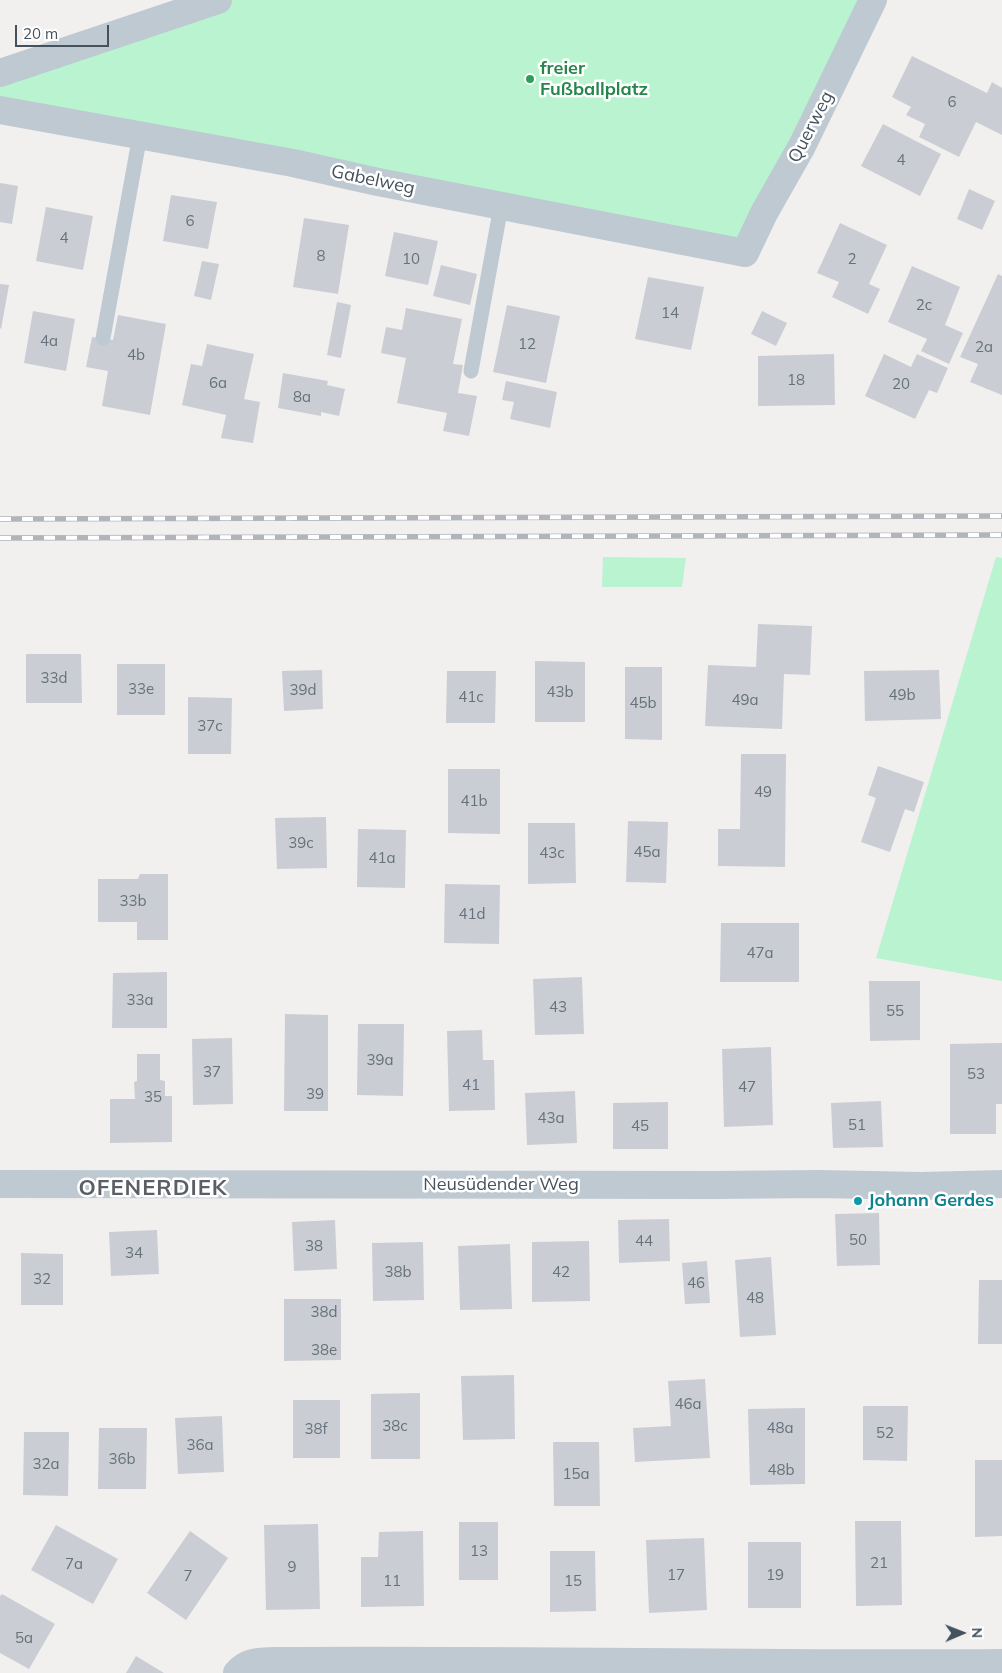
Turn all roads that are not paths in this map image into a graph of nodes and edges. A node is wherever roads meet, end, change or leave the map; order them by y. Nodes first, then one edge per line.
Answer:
1 (218, 0) edge
2 (874, 0) edge
3 (0, 73) edge
4 (0, 110) edge
5 (140, 135) junction
6 (501, 206) junction
7 (745, 253) joint
8 (102, 338) dead end
9 (471, 371) dead end
10 (0, 1184) edge
11 (1002, 1184) edge
12 (1002, 1663) edge
13 (237, 1673) edge

1 - 3 street
2 - 7 street, Querweg
4 - 5 street, Gabelweg
5 - 6 street, Gabelweg
5 - 8 lane
6 - 7 street, Gabelweg
6 - 9 lane
10 - 11 street, Neusüdender Weg
12 - 13 street

